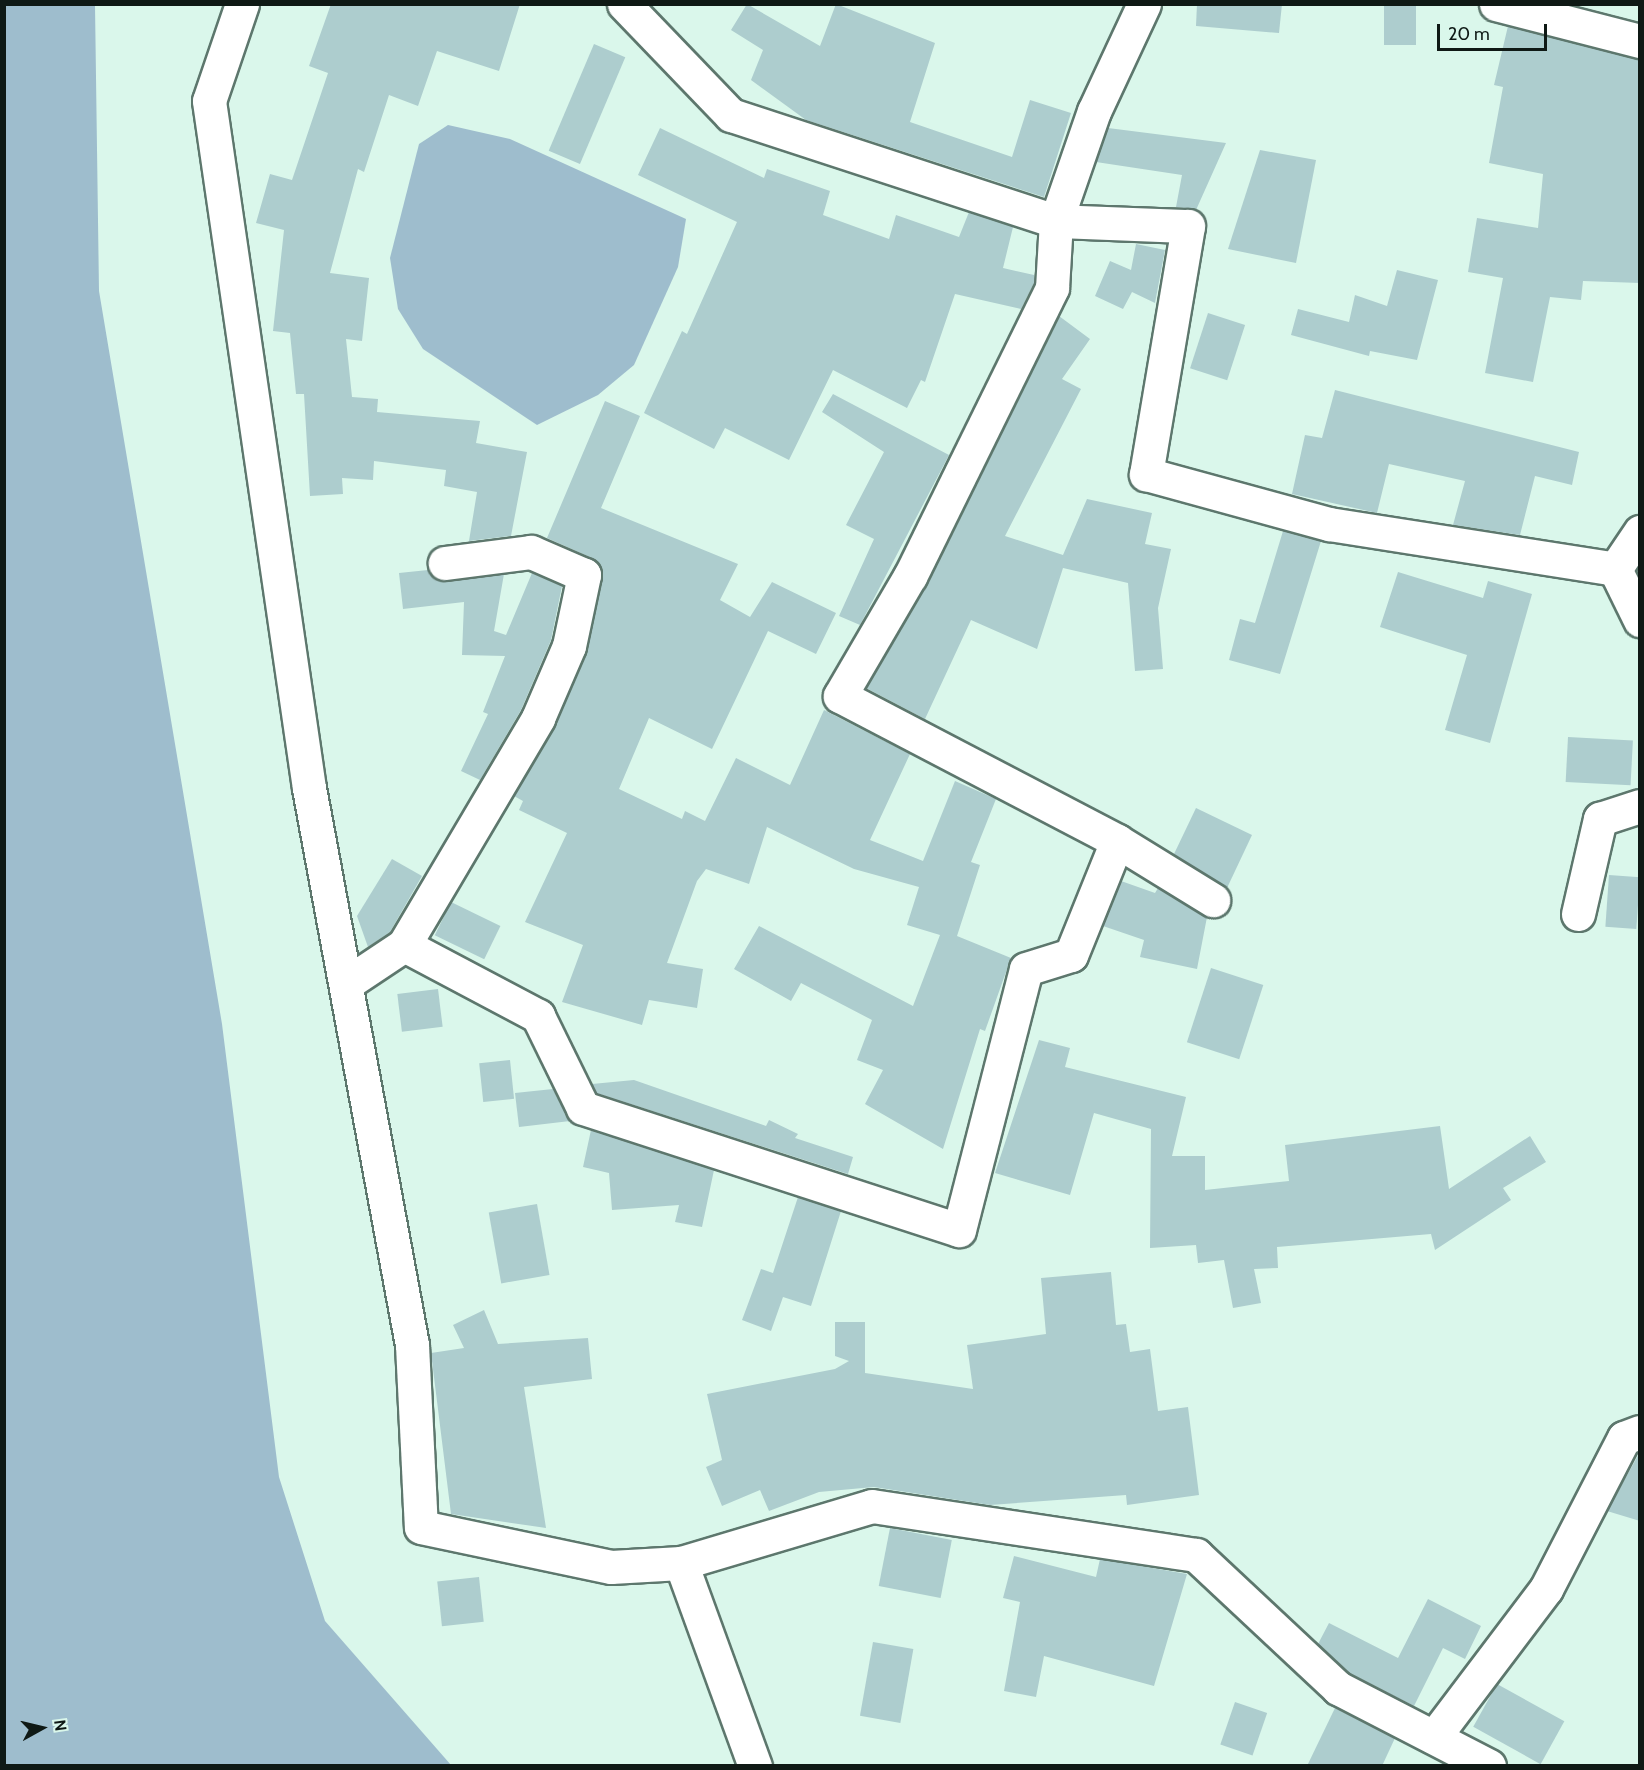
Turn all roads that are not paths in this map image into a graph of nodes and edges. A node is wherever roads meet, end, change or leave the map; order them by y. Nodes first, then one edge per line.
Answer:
1 (242, 4) edge
2 (624, 4) edge
3 (1144, 4) edge
4 (1496, 4) edge
5 (1640, 41) edge
6 (1056, 221) junction
7 (1640, 532) edge
8 (445, 563) dead end
9 (1615, 569) junction
10 (1640, 620) edge
11 (1640, 806) edge
12 (1117, 841) junction
13 (1213, 900) dead end
14 (1578, 914) dead end
15 (404, 945) junction
16 (347, 983) junction
17 (1640, 1432) edge
18 (681, 1563) junction
19 (1434, 1737) junction
20 (755, 1766) edge
21 (1489, 1766) edge

1 - 16 street
2 - 6 street
3 - 6 street
4 - 5 street
6 - 9 street
6 - 12 street
7 - 9 street
8 - 15 street
9 - 10 street
11 - 14 street
12 - 13 street
12 - 15 street
15 - 16 street
16 - 18 street
17 - 19 street
18 - 19 street
18 - 20 street
19 - 21 street

